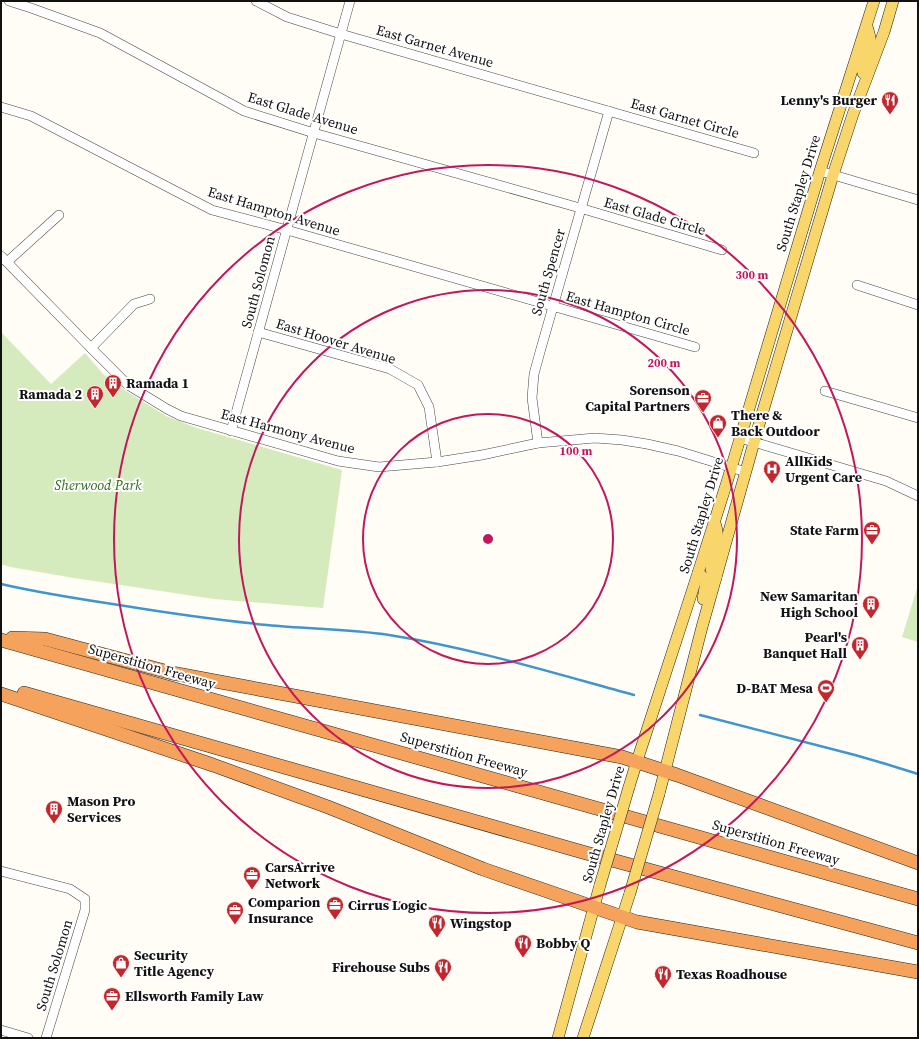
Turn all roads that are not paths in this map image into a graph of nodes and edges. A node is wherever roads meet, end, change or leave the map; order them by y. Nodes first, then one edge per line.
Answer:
1 (9, 1) edge
2 (256, 1) edge
3 (350, 1) edge
4 (874, 1) edge
5 (893, 1) edge
6 (867, 26) junction
7 (341, 34) junction
8 (867, 74) junction
9 (1, 107) edge
10 (609, 111) junction
11 (314, 133) junction
12 (754, 153) dead end
13 (820, 171) junction
14 (833, 175) junction
15 (918, 200) edge
16 (580, 208) junction
17 (59, 215) dead end
18 (287, 230) junction
19 (722, 250) dead end
20 (4, 259) edge
21 (857, 285) dead end
22 (150, 299) dead end
23 (918, 305) edge
24 (553, 307) junction
25 (258, 332) junction
26 (695, 347) dead end
27 (91, 348) junction
28 (825, 391) dead end
29 (918, 418) edge
30 (231, 431) junction
31 (740, 438) junction
32 (755, 442) junction
33 (538, 443) junction
34 (437, 462) junction
35 (731, 467) junction
36 (746, 472) junction
37 (918, 496) edge
38 (715, 520) junction
39 (698, 573) junction
40 (716, 578) junction
41 (702, 627) junction
42 (1, 639) edge
43 (1, 686) edge
44 (1, 694) edge
45 (637, 761) junction
46 (665, 771) junction
47 (918, 863) edge
48 (1, 871) edge
49 (918, 899) edge
50 (594, 907) junction
51 (622, 917) junction
52 (918, 943) edge
53 (918, 972) edge
54 (1, 1030) edge
55 (28, 1038) edge
56 (46, 1038) edge
57 (558, 1038) edge
58 (583, 1038) edge

1 - 11 street, East Glade Avenue
2 - 7 street, East Garnet Avenue
3 - 7 street, South Solomon
4 - 6 main road, South Stapley Drive
5 - 8 main road, South Stapley Drive
6 - 8 main road
6 - 13 main road, South Stapley Drive
7 - 10 street, East Garnet Avenue
7 - 11 street, South Solomon
8 - 14 main road, South Stapley Drive
9 - 18 street, East Hampton Avenue
10 - 12 street, East Garnet Circle
10 - 16 street, South Spencer
11 - 16 street, East Glade Avenue
11 - 18 street, South Solomon
13 - 14 street
13 - 31 main road, South Stapley Drive
14 - 15 street
14 - 32 main road, South Stapley Drive
16 - 19 street, East Glade Circle
16 - 24 street, South Spencer
17 - 20 street
18 - 24 street, East Hampton Avenue
18 - 25 street, South Solomon
20 - 27 street, East Harmony Avenue
21 - 23 street
22 - 27 street
24 - 26 street, East Hampton Circle
24 - 33 street, South Spencer
25 - 30 street, South Solomon
25 - 34 street, East Hoover Avenue
27 - 30 street, East Harmony Avenue
28 - 29 street
30 - 34 street, East Harmony Avenue
31 - 32 street
31 - 35 main road, South Stapley Drive
32 - 36 main road, South Stapley Drive
32 - 37 street
33 - 34 street, East Harmony Avenue
33 - 35 street, East Harmony Avenue
35 - 36 street, East Harmony Avenue
35 - 38 main road, South Stapley Drive
36 - 40 main road, South Stapley Drive
38 - 39 main road, South Stapley Drive
38 - 40 main road
39 - 41 main road
39 - 45 main road, South Stapley Drive
40 - 41 main road, South Stapley Drive
41 - 46 main road, South Stapley Drive
42 - 45 highway
42 - 49 highway, Superstition Freeway
43 - 52 highway
44 - 50 highway
45 - 46 highway
45 - 50 main road, South Stapley Drive, bridge
46 - 47 highway
46 - 51 main road, South Stapley Drive, bridge
48 - 56 street, South Solomon
50 - 51 highway
50 - 57 main road, South Stapley Drive
51 - 53 highway
51 - 58 main road, South Stapley Drive
54 - 55 street

